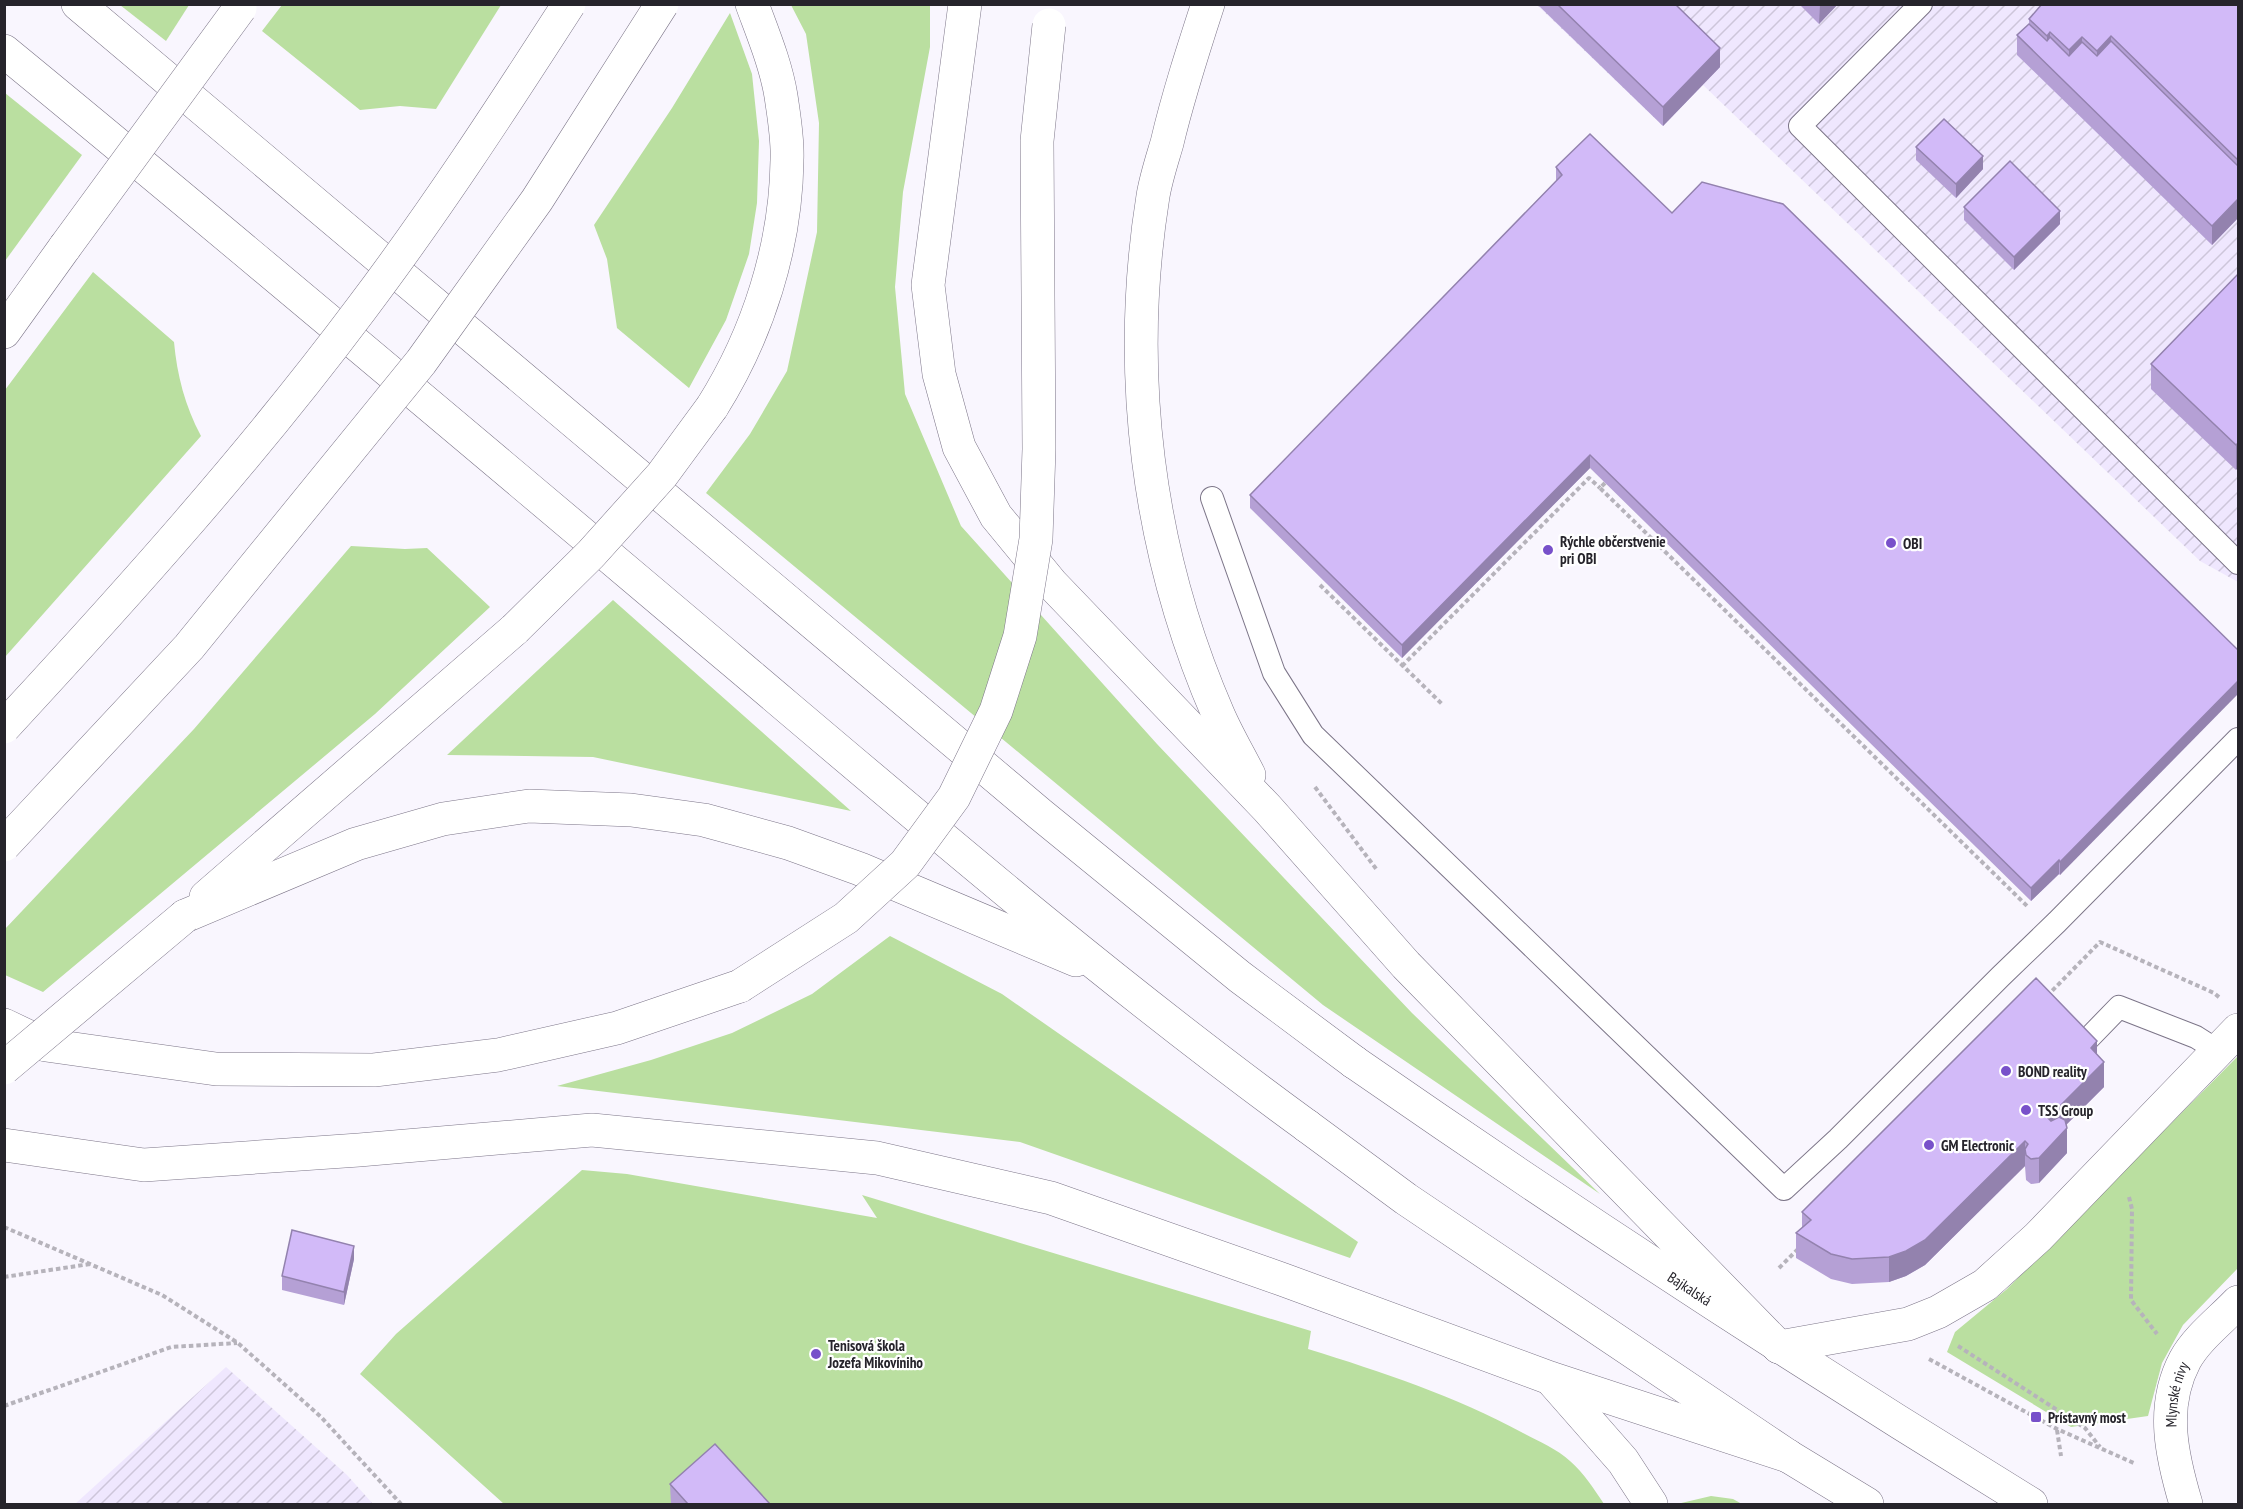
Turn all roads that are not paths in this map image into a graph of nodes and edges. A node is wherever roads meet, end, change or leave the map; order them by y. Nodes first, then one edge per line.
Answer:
1 (78, 4) edge
2 (569, 4) edge
3 (662, 4) edge
4 (752, 4) edge
5 (1209, 4) edge
6 (1922, 4) edge
7 (242, 6) edge
8 (964, 6) edge
9 (1051, 15) edge
10 (4, 51) edge
11 (4, 332) edge
12 (1212, 498) dead end
13 (2238, 563) edge
14 (4, 726) edge
15 (2238, 739) edge
16 (1266, 808) junction
17 (4, 845) edge
18 (185, 916) junction
19 (1112, 975) junction
20 (4, 1025) edge
21 (2228, 1028) edge
22 (2087, 1040) edge
23 (4, 1068) edge
24 (4, 1145) edge
25 (2238, 1302) edge
26 (1779, 1347) junction
27 (1550, 1378) junction
28 (1788, 1456) junction
29 (1651, 1504) edge
30 (1867, 1504) edge
31 (2031, 1504) edge
32 (2186, 1504) edge

1 - 26 main road, Bajkalská
2 - 14 main road, bridge
3 - 17 main road, bridge
4 - 18 main road, bridge
5 - 16 main road
6 - 13 lane
7 - 11 main road, bridge
8 - 16 main road
9 - 20 main road, bridge
10 - 19 main road
12 - 15 lane
16 - 26 main road
18 - 19 main road
18 - 23 main road, bridge
19 - 28 main road
21 - 22 lane
21 - 26 main road
24 - 27 main road
25 - 32 main road, Mlynské nivy
26 - 31 main road, Bajkalská
27 - 28 main road
27 - 29 main road
28 - 30 main road

